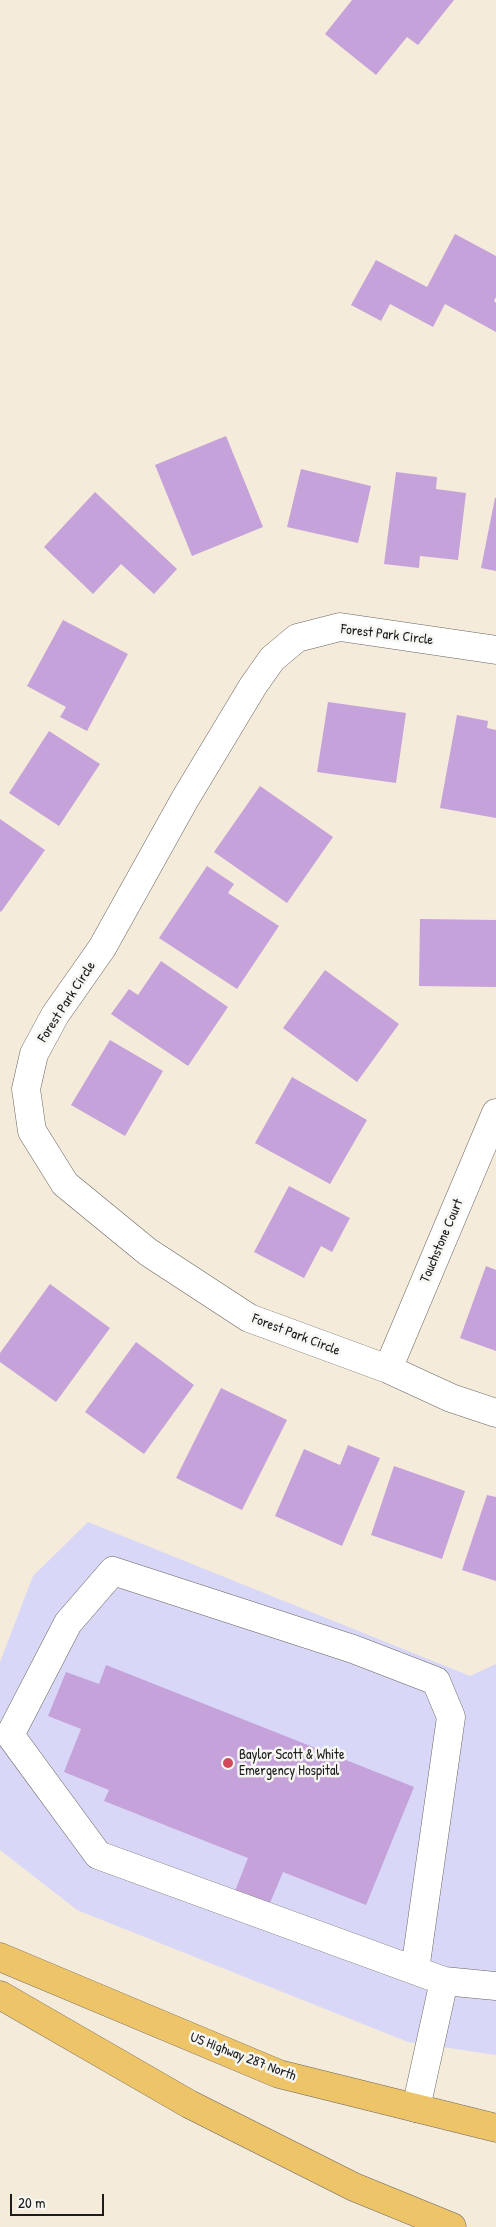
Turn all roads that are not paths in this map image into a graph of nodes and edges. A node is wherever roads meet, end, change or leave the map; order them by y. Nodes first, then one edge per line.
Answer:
1 (496, 650) edge
2 (496, 1113) edge
3 (388, 1369) junction
4 (496, 1413) edge
5 (5, 1732) edge
6 (0, 1957) edge
7 (415, 1970) junction
8 (444, 1980) junction
9 (496, 1986) edge
10 (0, 1995) edge
11 (416, 2108) junction
12 (496, 2128) edge
13 (452, 2227) edge

1 - 3 street, Forest Park Circle
2 - 3 street, Touchstone Court
3 - 4 street, Forest Park Circle
5 - 7 street
5 - 7 street
6 - 11 main road, US Highway 287 North
7 - 8 street
8 - 9 street
8 - 11 street
10 - 13 main road
11 - 12 main road, US Highway 287 North

